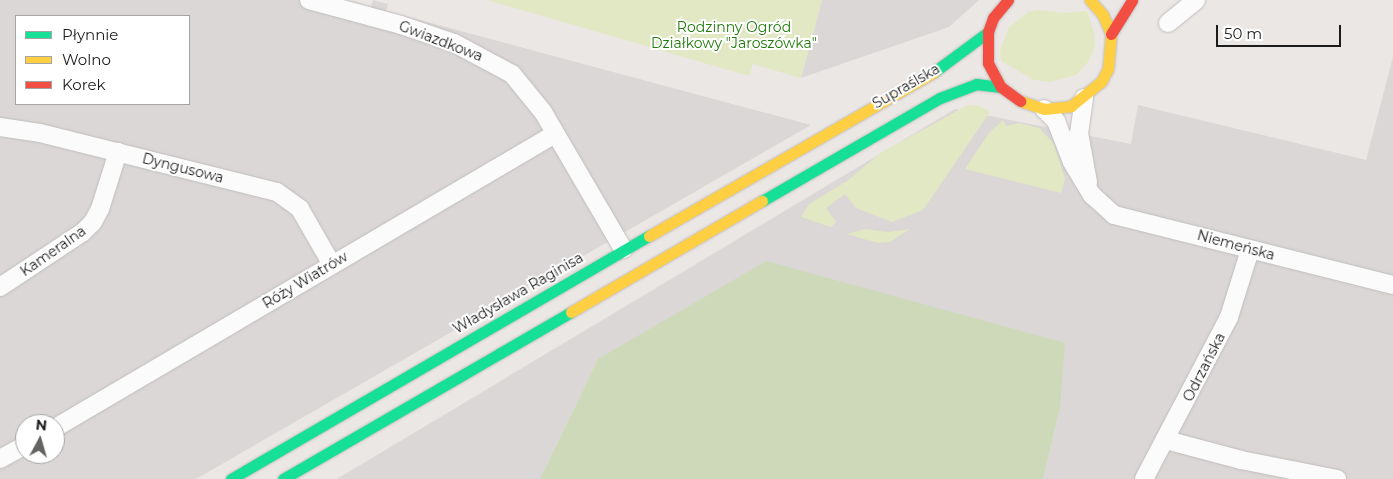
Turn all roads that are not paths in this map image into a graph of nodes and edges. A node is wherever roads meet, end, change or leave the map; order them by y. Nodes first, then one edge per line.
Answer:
1 (309, 0) edge
2 (1008, 0) edge
3 (1090, 0) edge
4 (1132, 0) edge
5 (1196, 0) edge
6 (1168, 23) dead end
7 (988, 32) junction
8 (1110, 34) junction
9 (1001, 87) junction
10 (1084, 98) junction
11 (1044, 109) junction
12 (0, 127) edge
13 (555, 134) junction
14 (821, 136) joint
15 (118, 152) junction
16 (1089, 190) junction
17 (623, 250) junction
18 (1250, 250) junction
19 (331, 263) junction
20 (1393, 285) edge
21 (0, 288) edge
22 (65, 422) edge
23 (1166, 440) junction
24 (15, 451) edge
25 (0, 459) edge
26 (232, 479) edge
27 (283, 479) edge
28 (1144, 479) edge
29 (1337, 479) edge

1 - 13 street, Gwiazdkowa
2 - 7 main road
3 - 8 main road
4 - 8 main road
5 - 6 street
7 - 9 main road
7 - 14 main road, Supraślska
8 - 10 main road
9 - 11 main road
9 - 27 main road, Supraślska
10 - 11 main road
10 - 16 street
11 - 16 street, Niemeńska
12 - 15 street, Dyngusowa
13 - 17 street, Gwiazdkowa
13 - 19 street, Róży Wiatrów
14 - 17 main road, Władysława Raginisa
15 - 19 street, Dyngusowa
15 - 21 street, Kameralna
16 - 18 street, Niemeńska
17 - 26 main road, Władysława Raginisa
18 - 20 street, Niemeńska
18 - 23 street, Odrzańska
19 - 22 street, Róży Wiatrów
23 - 28 street, Odrzańska
23 - 29 street
24 - 25 street

